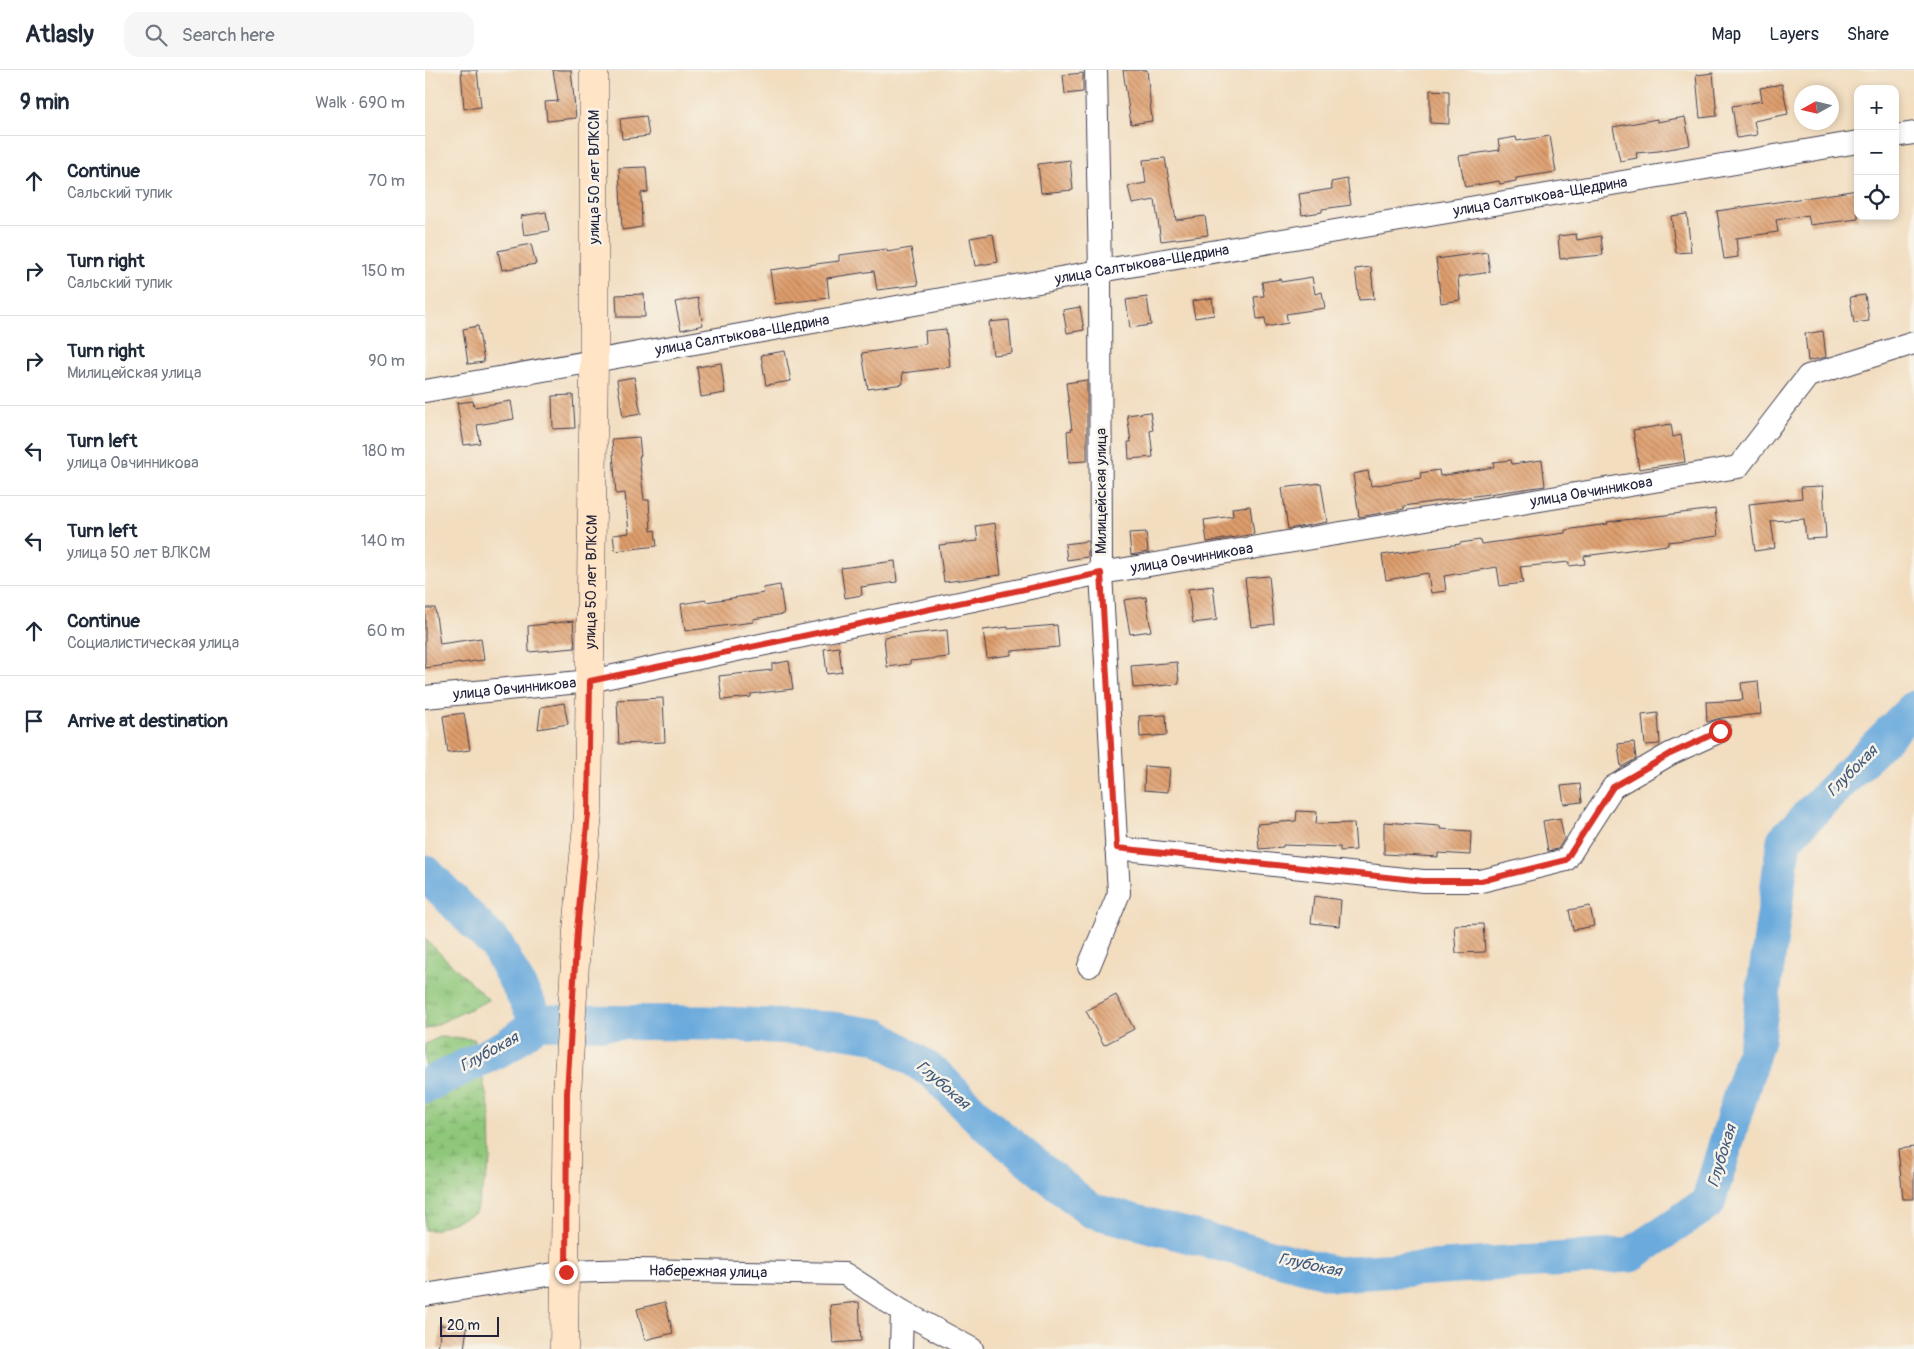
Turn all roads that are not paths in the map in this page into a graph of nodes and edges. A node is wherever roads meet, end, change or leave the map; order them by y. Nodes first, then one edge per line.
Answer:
1 (594, 70) edge
2 (1096, 70) edge
3 (1914, 133) edge
4 (1899, 135) edge
5 (1854, 143) edge
6 (1100, 271) junction
7 (1914, 343) edge
8 (594, 361) junction
9 (425, 391) edge
10 (1101, 573) junction
11 (590, 681) junction
12 (425, 697) edge
13 (1720, 731) dead end
14 (1117, 848) junction
15 (1089, 966) dead end
16 (566, 1272) junction
17 (425, 1295) edge
18 (901, 1312) junction
19 (564, 1349) edge
20 (901, 1349) edge
21 (971, 1349) edge

1 - 8 main road, улица 50 лет ВЛКСМ
2 - 6 street, Милицейская улица
3 - 4 street
5 - 6 street, улица Салтыкова-Щедрина
6 - 8 street, улица Салтыкова-Щедрина
6 - 10 street, Милицейская улица
7 - 10 street, улица Овчинникова
8 - 9 street, улица Салтыкова-Щедрина
8 - 11 main road, улица 50 лет ВЛКСМ
10 - 11 street, улица Овчинникова
10 - 14 street, Милицейская улица
11 - 12 street, улица Овчинникова
11 - 16 main road, улица 50 лет ВЛКСМ
13 - 14 street
14 - 15 street, Милицейская улица
16 - 17 street, Набережная улица
16 - 18 street, Набережная улица
16 - 19 main road, улица 50 лет ВЛКСМ
18 - 20 street
18 - 21 street, Набережная улица

